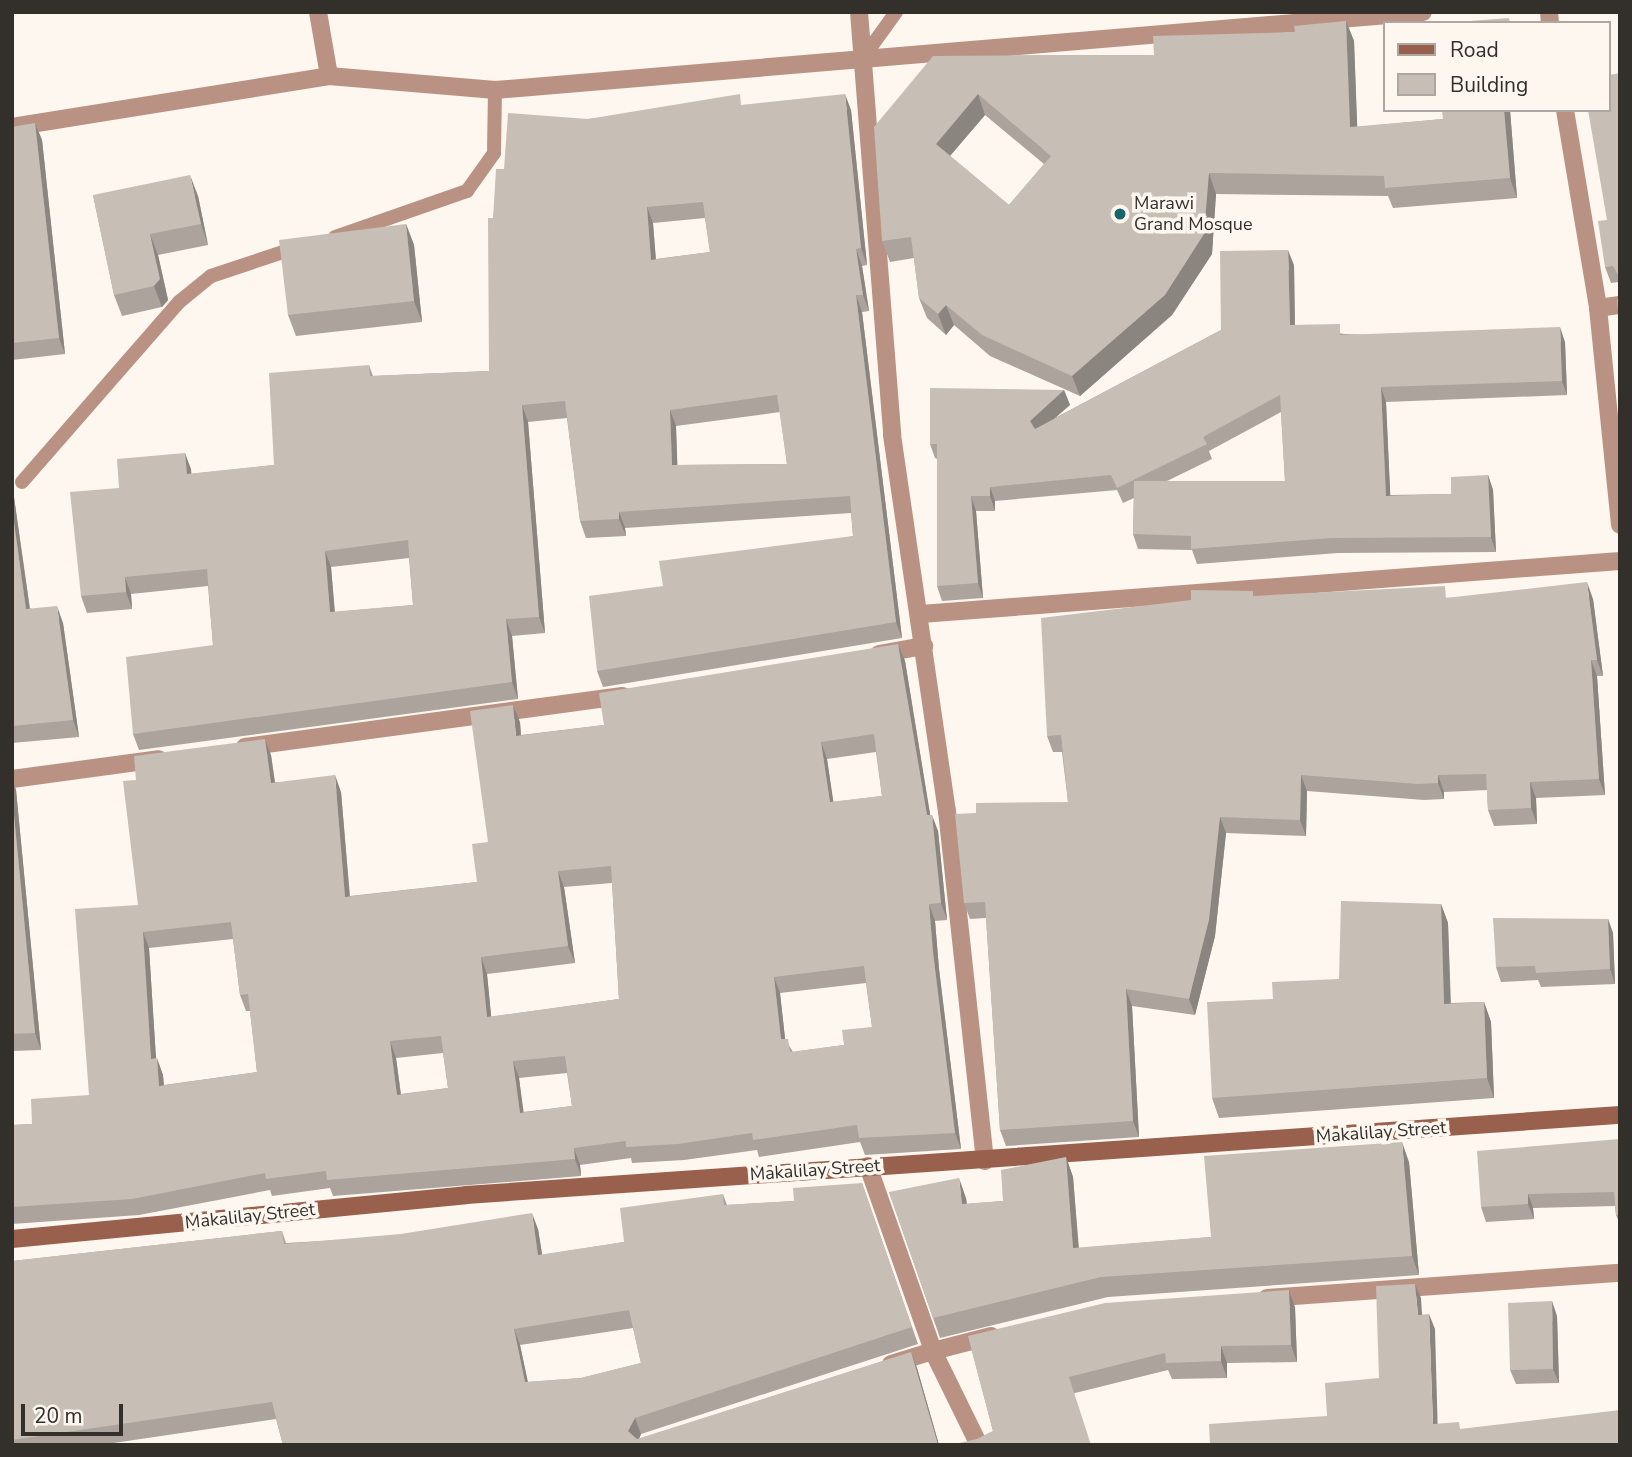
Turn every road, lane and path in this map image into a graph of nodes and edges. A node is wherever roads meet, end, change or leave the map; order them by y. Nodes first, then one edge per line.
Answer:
1 (318, 12) edge
2 (859, 12) edge
3 (896, 12) edge
4 (1423, 12) edge
5 (863, 58) junction
6 (329, 76) junction
7 (495, 90) junction
8 (1565, 112) edge
9 (12, 127) edge
10 (1620, 305) edge
11 (1598, 308) junction
12 (22, 482) dead end
13 (1620, 525) edge
14 (1620, 561) edge
15 (921, 614) junction
16 (924, 646) junction
17 (855, 658) edge
18 (648, 692) edge
19 (220, 751) edge
20 (179, 756) edge
21 (12, 779) edge
22 (1620, 1115) edge
23 (985, 1161) junction
24 (867, 1166) junction
25 (12, 1239) edge
26 (1620, 1273) edge
27 (1241, 1300) edge
28 (1011, 1330) edge
29 (933, 1351) junction
30 (871, 1370) edge
31 (979, 1445) edge

1 - 6 street
2 - 5 street
3 - 5 lane
4 - 5 street
5 - 7 street
5 - 15 street
6 - 7 street
6 - 9 street
7 - 12 lane
8 - 11 street
10 - 11 street
11 - 13 street
14 - 15 street
15 - 16 street
16 - 17 street
16 - 23 street
18 - 19 street
20 - 21 street
22 - 23 main road, Makalilay Street
23 - 24 main road, Makalilay Street
24 - 25 main road, Makalilay Street
24 - 29 street
26 - 27 street
28 - 29 street
29 - 30 street
29 - 31 street

